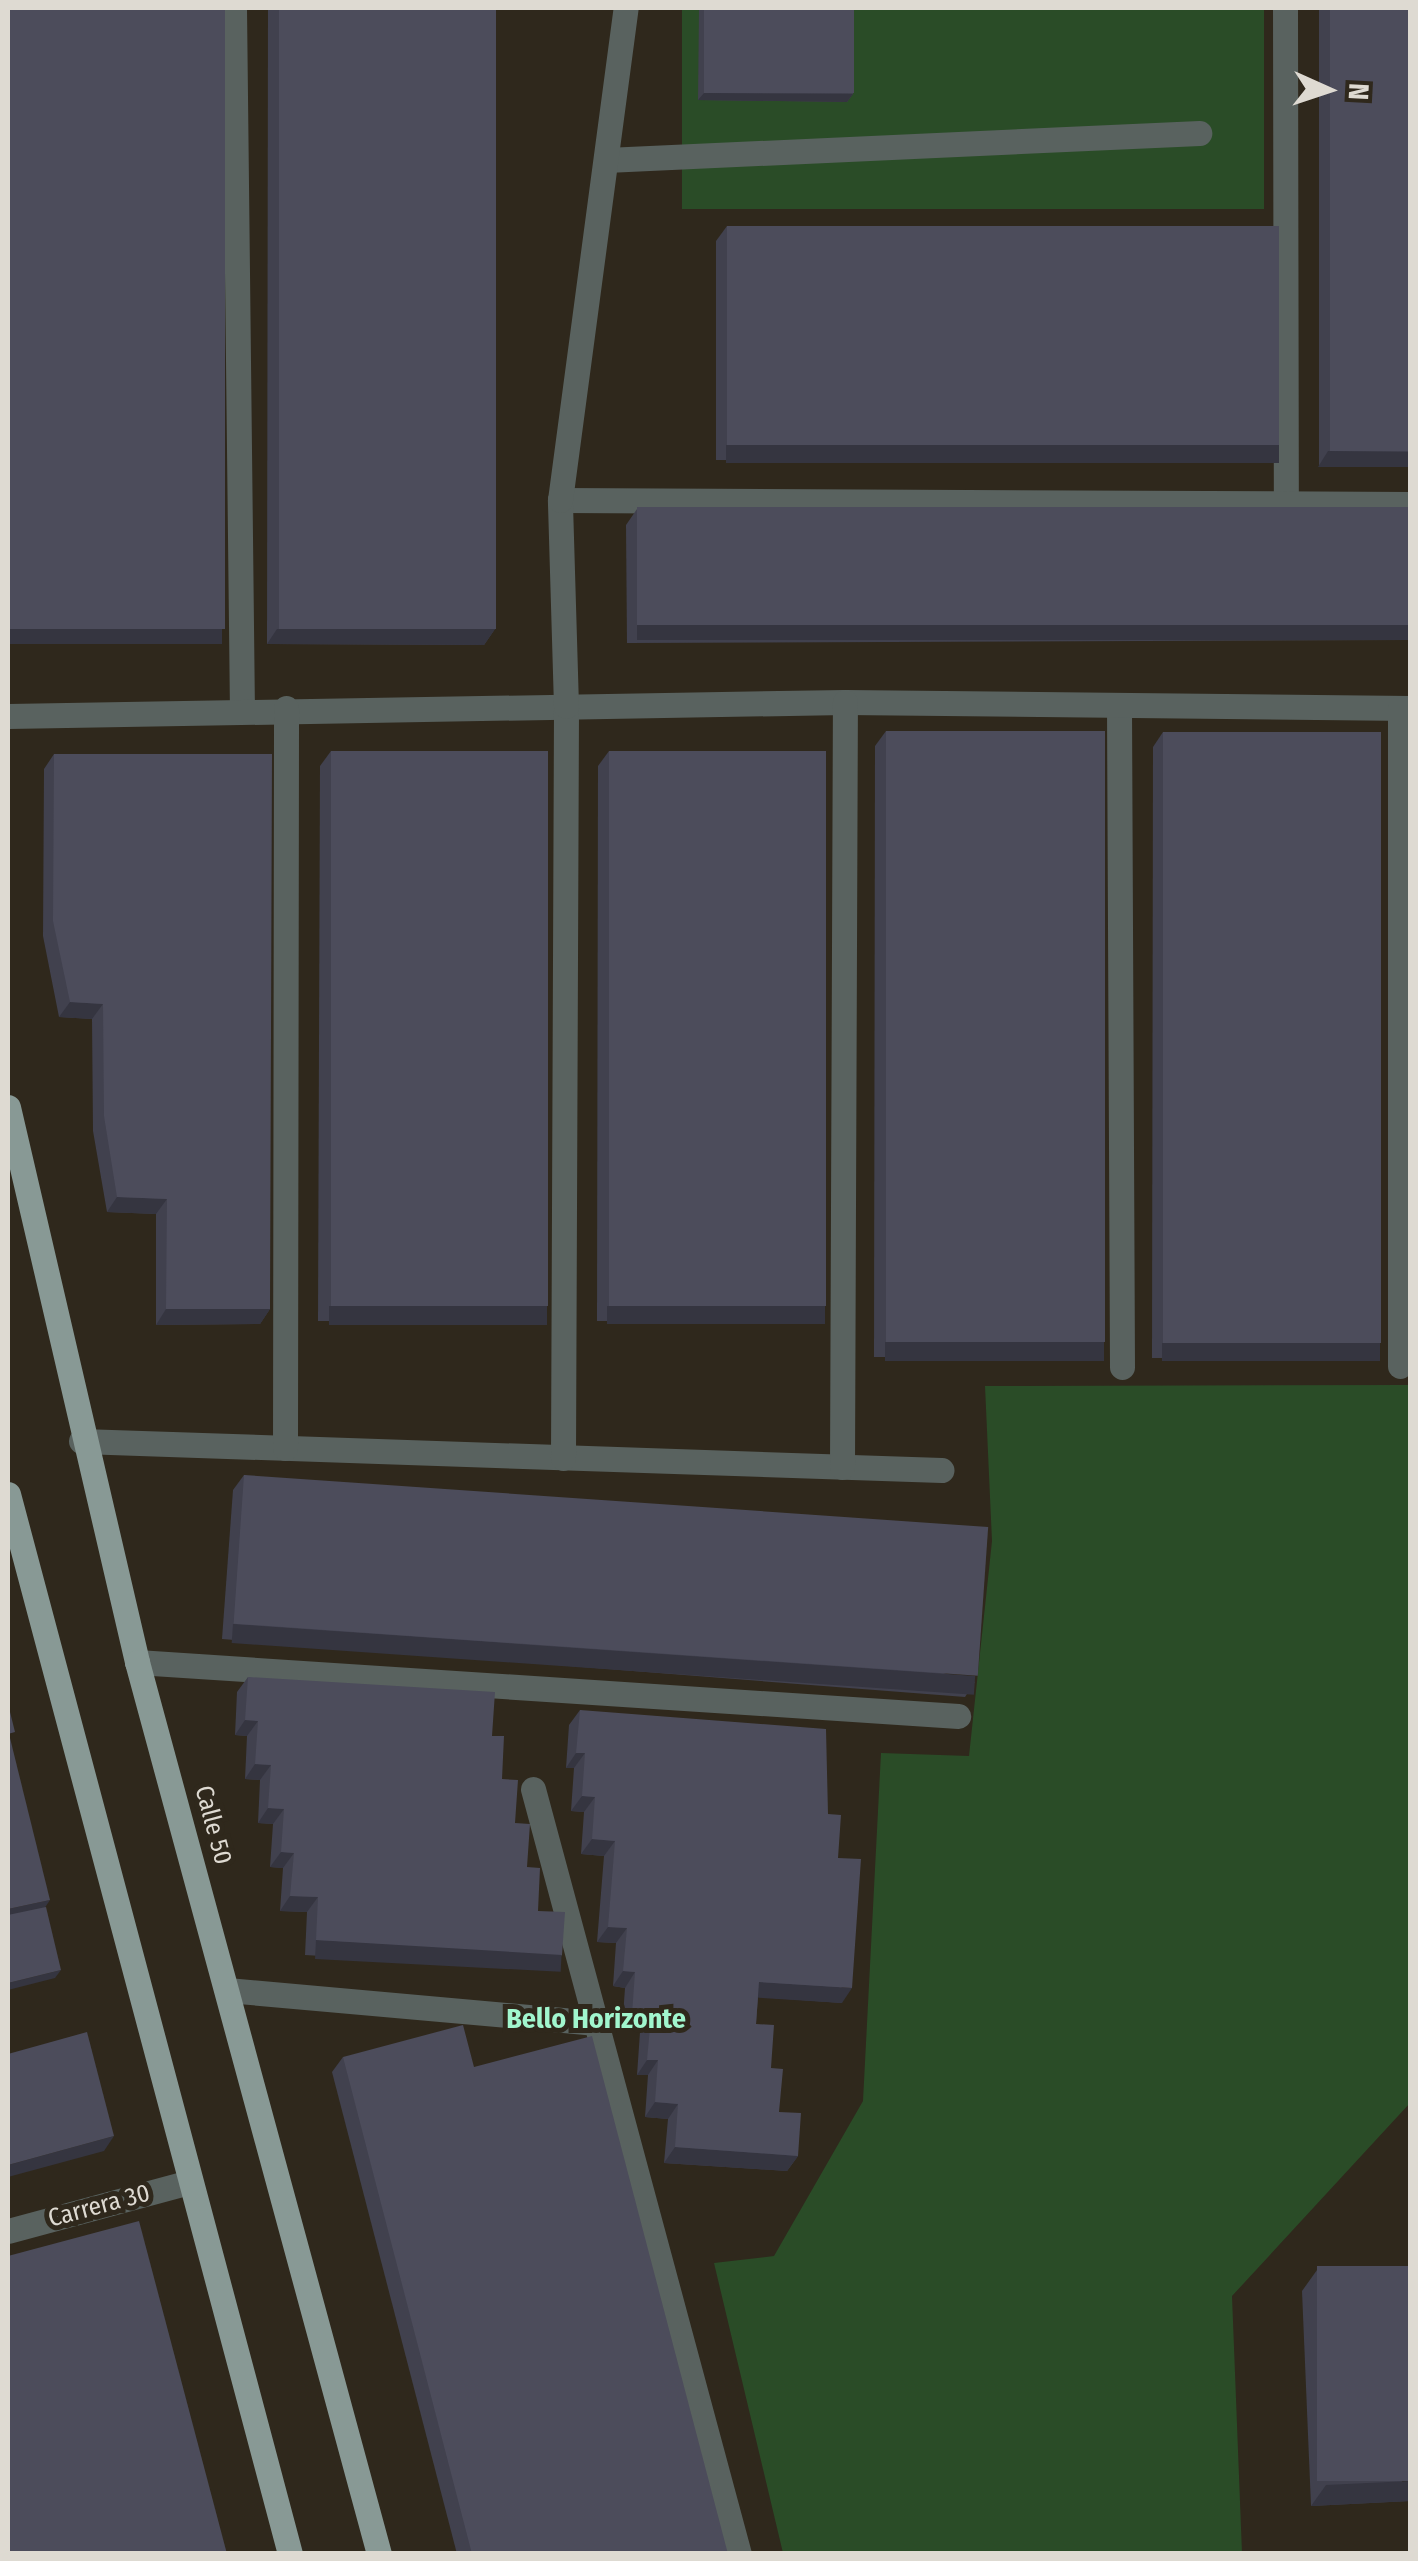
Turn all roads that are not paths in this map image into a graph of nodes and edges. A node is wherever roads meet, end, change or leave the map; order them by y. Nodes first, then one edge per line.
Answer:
1 (234, 8) edge
2 (626, 8) edge
3 (1285, 8) edge
4 (1199, 133) dead end
5 (606, 160) junction
6 (560, 500) junction
7 (1286, 504) junction
8 (1410, 504) edge
9 (844, 702) junction
10 (566, 706) junction
11 (1120, 706) junction
12 (242, 708) junction
13 (286, 708) junction
14 (1405, 708) edge
15 (8, 716) edge
16 (8, 1107) edge
17 (1400, 1366) dead end
18 (1122, 1368) dead end
19 (81, 1442) junction
20 (285, 1448) junction
21 (563, 1458) junction
22 (842, 1467) junction
23 (942, 1470) dead end
24 (8, 1494) edge
25 (137, 1662) junction
26 (958, 1716) dead end
27 (532, 1789) dead end
28 (227, 1990) junction
29 (594, 2022) junction
30 (190, 2182) junction
31 (8, 2231) edge
32 (290, 2554) edge
33 (379, 2554) edge
34 (739, 2554) edge

1 - 12 street
2 - 5 street
3 - 7 street
4 - 5 street
5 - 6 street
6 - 7 street
6 - 10 street
7 - 8 street
9 - 10 street
9 - 11 street
9 - 22 street
10 - 13 street
10 - 21 street
11 - 14 street
11 - 18 street
12 - 13 street
12 - 15 street
13 - 20 street
14 - 17 street
16 - 19 main road, Calle 50
19 - 20 street
19 - 25 main road, Calle 50
20 - 21 street
21 - 22 street
22 - 23 street
24 - 30 main road
25 - 26 street
25 - 28 main road, Calle 50
27 - 29 street
28 - 29 street
28 - 33 main road, Calle 50
29 - 34 street
30 - 31 street, Carrera 30
30 - 32 main road

